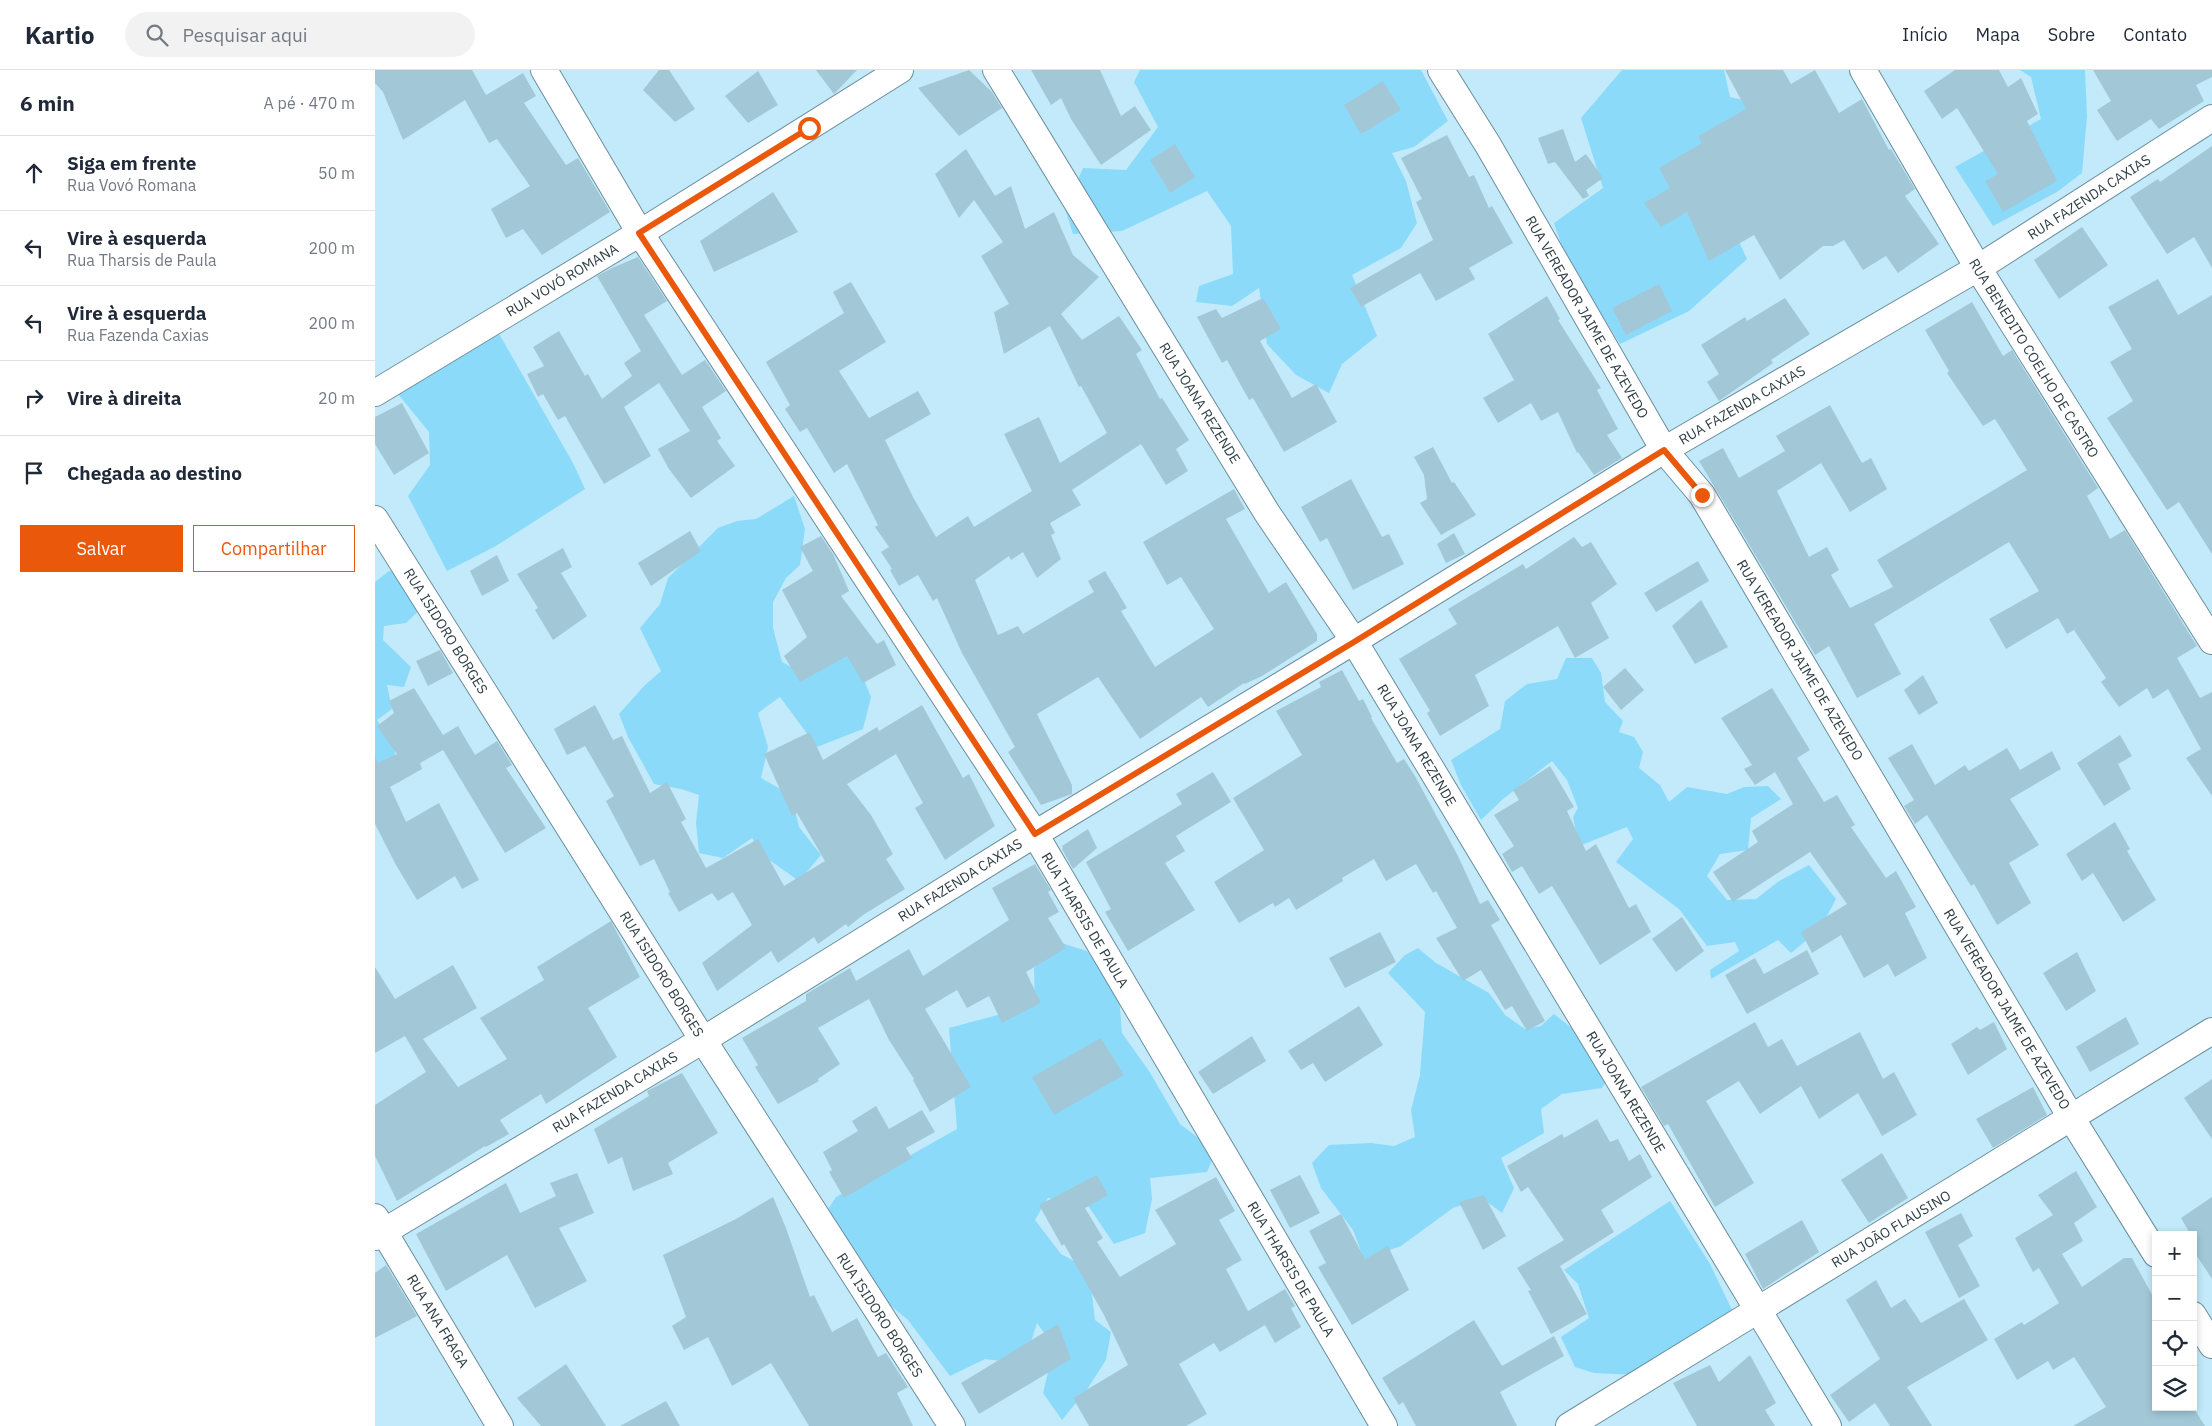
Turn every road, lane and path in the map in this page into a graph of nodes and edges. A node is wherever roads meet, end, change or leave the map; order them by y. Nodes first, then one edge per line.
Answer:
1 (544, 70) edge
2 (900, 70) edge
3 (996, 70) edge
4 (1441, 70) edge
5 (1863, 70) edge
6 (2212, 118) edge
7 (639, 233) junction
8 (1977, 268) junction
9 (375, 393) edge
10 (1664, 450) junction
11 (375, 520) edge
12 (2212, 641) edge
13 (1354, 642) junction
14 (1035, 834) junction
15 (2212, 1032) edge
16 (703, 1040) junction
17 (2072, 1119) junction
18 (378, 1229) edge
19 (2152, 1248) edge
20 (1757, 1310) junction
21 (2197, 1321) edge
22 (2212, 1346) edge
23 (500, 1426) edge
24 (952, 1426) edge
25 (1384, 1426) edge
26 (1569, 1426) edge
27 (1828, 1426) edge

1 - 7 street, RUA THARSIS DE PAULA
2 - 7 street, RUA VOVÓ ROMANA
3 - 13 street, RUA JOANA REZENDE
4 - 10 street, RUA VEREADOR JAIME DE AZEVEDO
5 - 8 street, RUA BENEDITO COELHO DE CASTRO
6 - 8 street, RUA FAZENDA CAXIAS
7 - 9 street, RUA VOVÓ ROMANA
7 - 14 street, RUA THARSIS DE PAULA
8 - 10 street, RUA FAZENDA CAXIAS
8 - 12 street, RUA BENEDITO COELHO DE CASTRO
10 - 13 street, RUA FAZENDA CAXIAS
10 - 17 street, RUA VEREADOR JAIME DE AZEVEDO
11 - 16 street, RUA ISIDORO BORGES
13 - 14 street, RUA FAZENDA CAXIAS
13 - 20 street, RUA JOANA REZENDE
14 - 16 street, RUA FAZENDA CAXIAS
14 - 25 street, RUA THARSIS DE PAULA
15 - 17 street, RUA JOÃO FLAUSINO
16 - 18 street, RUA FAZENDA CAXIAS
16 - 24 street, RUA ISIDORO BORGES
17 - 19 street, RUA VEREADOR JAIME DE AZEVEDO
17 - 20 street, RUA JOÃO FLAUSINO
18 - 23 street, RUA ANA FRAGA
20 - 26 street, RUA JOÃO FLAUSINO
20 - 27 street, RUA JOANA REZENDE
21 - 22 street

